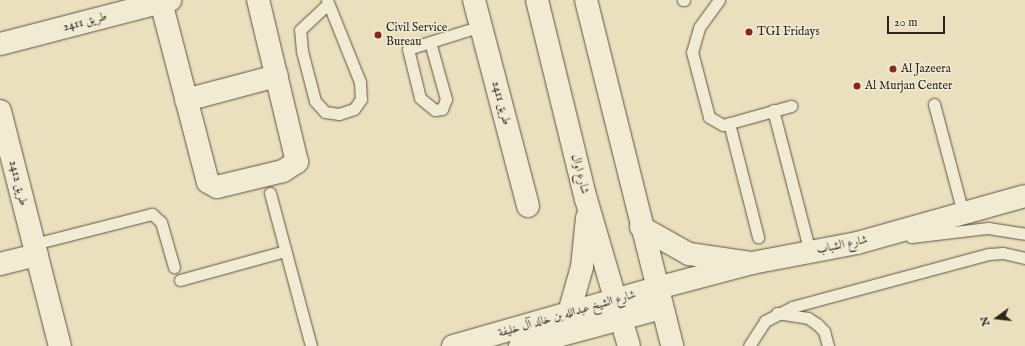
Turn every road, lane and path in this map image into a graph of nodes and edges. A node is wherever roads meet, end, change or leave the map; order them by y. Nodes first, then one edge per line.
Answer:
1 (258, 0) edge
2 (474, 0) edge
3 (537, 0) edge
4 (586, 0) edge
5 (719, 0) edge
6 (165, 1) edge
7 (328, 2) edge
8 (481, 26) junction
9 (430, 42) junction
10 (0, 44) edge
11 (277, 76) junction
12 (186, 100) junction
13 (934, 104) dead end
14 (791, 106) dead end
15 (773, 110) junction
16 (0, 111) edge
17 (729, 123) junction
18 (270, 193) dead end
19 (1025, 196) edge
20 (586, 199) junction
21 (528, 206) dead end
22 (963, 213) junction
23 (641, 227) junction
24 (1025, 234) edge
25 (758, 237) dead end
26 (857, 243) junction
27 (35, 250) junction
28 (286, 251) junction
29 (810, 252) junction
30 (1025, 258) edge
31 (752, 263) junction
32 (0, 264) edge
33 (174, 267) dead end
34 (180, 280) dead end
35 (660, 298) junction
36 (619, 309) junction
37 (775, 313) junction
38 (568, 316) junction
39 (60, 346) edge
40 (311, 346) edge
41 (453, 346) edge
42 (520, 346) edge
43 (629, 346) edge
44 (672, 346) edge
45 (749, 346) edge
46 (828, 346) edge

1 - 11 street
2 - 8 street, طريق 2411
3 - 20 street, شارع اوال
4 - 23 street
5 - 17 lane
6 - 10 street, طريق 2411
6 - 12 street
7 - 7 lane
8 - 9 lane
8 - 21 street, طريق 2411
9 - 9 lane
11 - 12 street
11 - 12 street
13 - 22 lane
14 - 15 lane
15 - 17 lane
15 - 29 lane
16 - 27 street, طريق 2412
17 - 25 lane
18 - 28 lane
19 - 22 street, شارع الشباب
20 - 36 street, شارع اوال
20 - 38 street
22 - 26 street, شارع الشباب
23 - 31 street
23 - 35 street
24 - 26 lane
26 - 29 street, شارع الشباب
27 - 32 street
27 - 33 lane
27 - 39 street, طريق 2412
28 - 34 lane
28 - 40 lane
29 - 31 street, شارع الشباب
30 - 37 lane
31 - 35 street, شارع الشباب
35 - 36 street, شارع الشيخ عبدالله بن خالد آل خليفة
35 - 44 street
36 - 38 street, شارع الشيخ عبدالله بن خالد آل خليفة
36 - 42 street, شارع الشيخ عبدالله بن خالد آل خليفة
36 - 43 street, شارع اوال
37 - 45 lane
37 - 46 lane
38 - 41 street, شارع الشيخ عبدالله بن خالد آل خليفة

